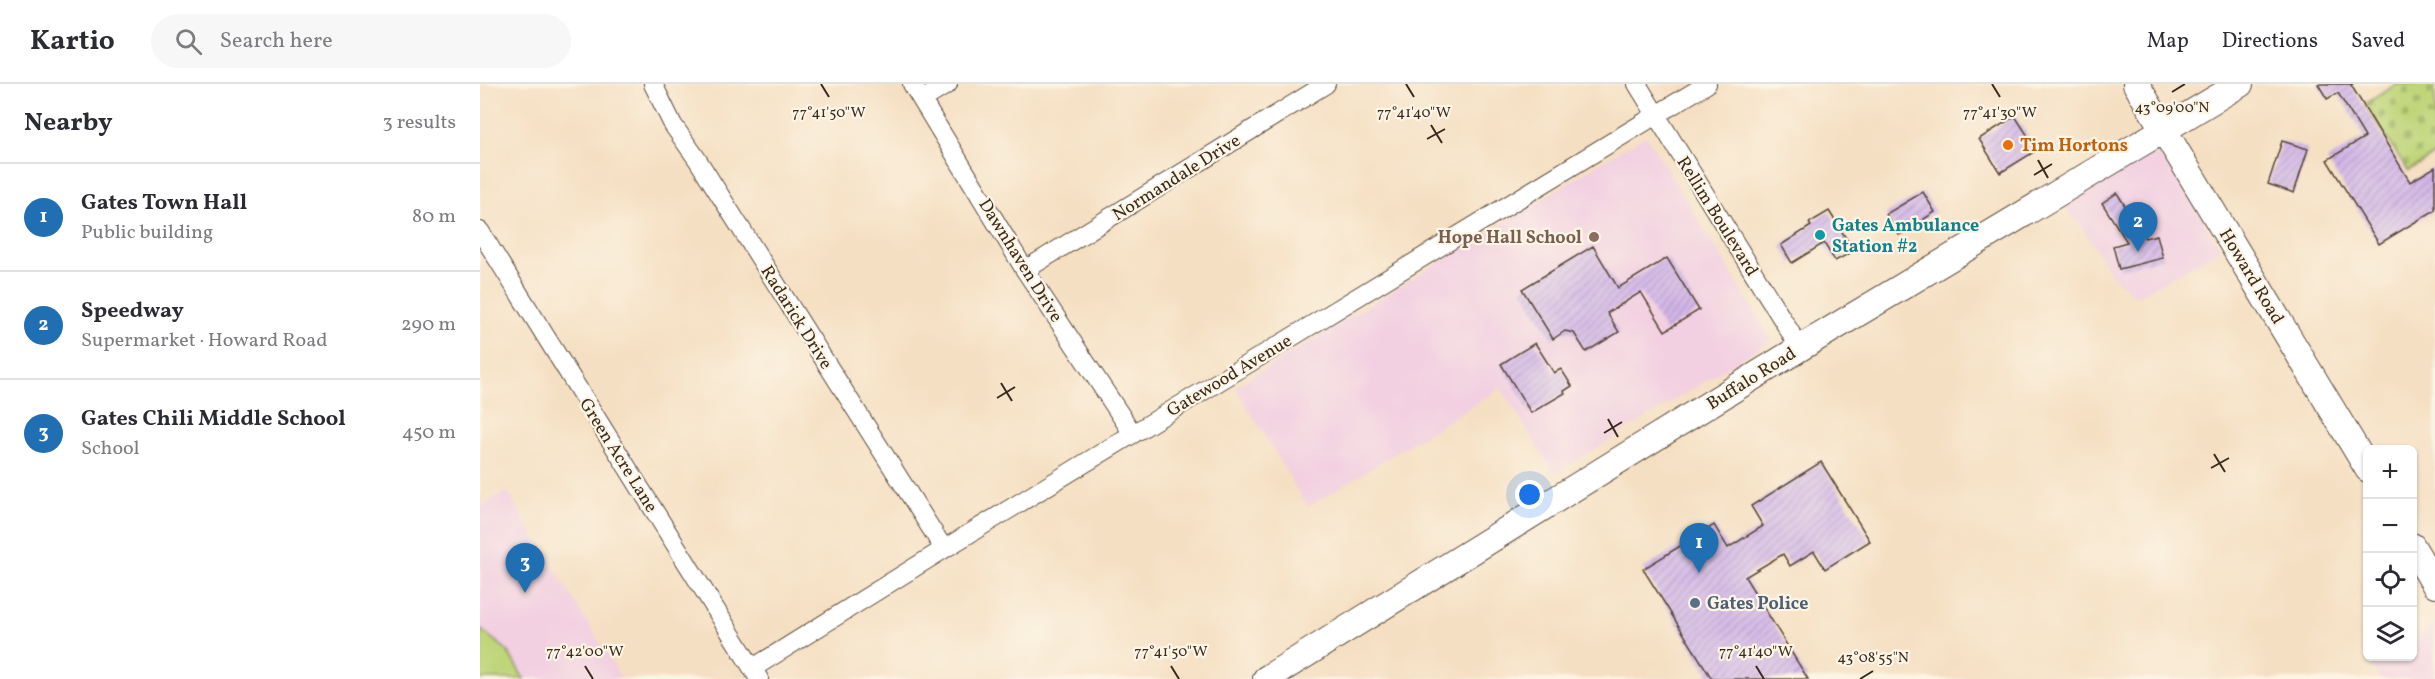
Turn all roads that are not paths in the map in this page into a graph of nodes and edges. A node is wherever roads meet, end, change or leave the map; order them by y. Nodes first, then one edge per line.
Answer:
1 (652, 84) edge
2 (912, 84) edge
3 (948, 84) edge
4 (1326, 84) edge
5 (1637, 84) edge
6 (1707, 84) edge
7 (2136, 84) edge
8 (2240, 84) edge
9 (922, 100) junction
10 (1656, 116) junction
11 (2164, 130) junction
12 (480, 231) edge
13 (1025, 270) junction
14 (1800, 348) junction
15 (1133, 434) junction
16 (2363, 462) edge
17 (944, 549) junction
18 (2416, 553) edge
19 (2435, 585) edge
20 (756, 673) edge
21 (1266, 679) edge

1 - 17 street, Radarick Drive
2 - 9 street, Dawnhaven Drive
3 - 9 street
4 - 13 street, Normandale Drive
5 - 10 street, Rellim Boulevard
6 - 10 street, Gatewood Avenue
7 - 11 main road, Howard Road
8 - 11 main road, Buffalo Road
9 - 13 street, Dawnhaven Drive
10 - 14 street, Rellim Boulevard
10 - 15 street, Gatewood Avenue
11 - 14 main road, Buffalo Road
11 - 16 main road, Howard Road
12 - 20 street, Green Acre Lane
13 - 15 street, Dawnhaven Drive
14 - 21 main road, Buffalo Road
15 - 17 street, Gatewood Avenue
17 - 20 street, Gatewood Avenue
18 - 19 main road

